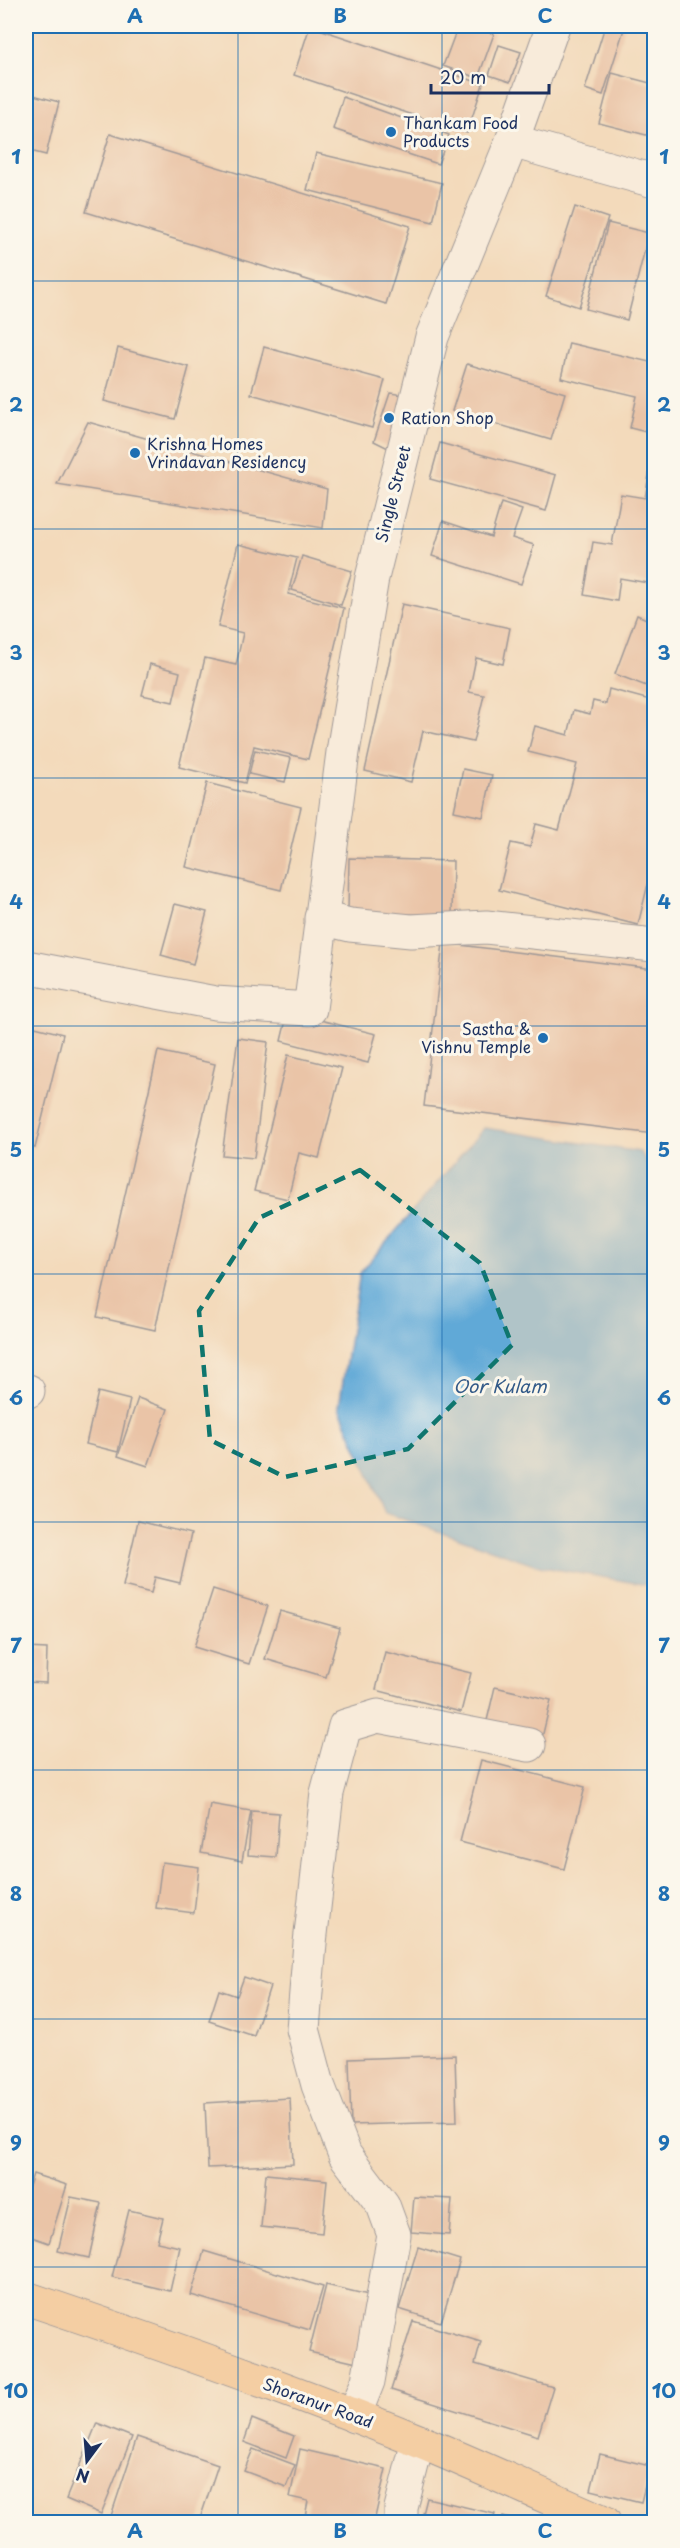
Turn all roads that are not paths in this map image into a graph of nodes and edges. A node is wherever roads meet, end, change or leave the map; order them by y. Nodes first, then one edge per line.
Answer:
1 (553, 26) edge
2 (512, 141) junction
3 (654, 181) edge
4 (321, 918) junction
5 (654, 945) edge
6 (26, 967) edge
7 (528, 1745) dead end
8 (26, 2298) edge
9 (354, 2416) junction
10 (418, 2441) junction
11 (401, 2523) edge
12 (604, 2523) edge

1 - 2 street, Single Street
2 - 3 street
2 - 4 street, Single Street
4 - 5 street
4 - 6 street, Single Street
7 - 9 street
8 - 9 main road, Shoranur Road
9 - 10 main road, Shoranur Road
10 - 11 street
10 - 12 main road, Shoranur Road

